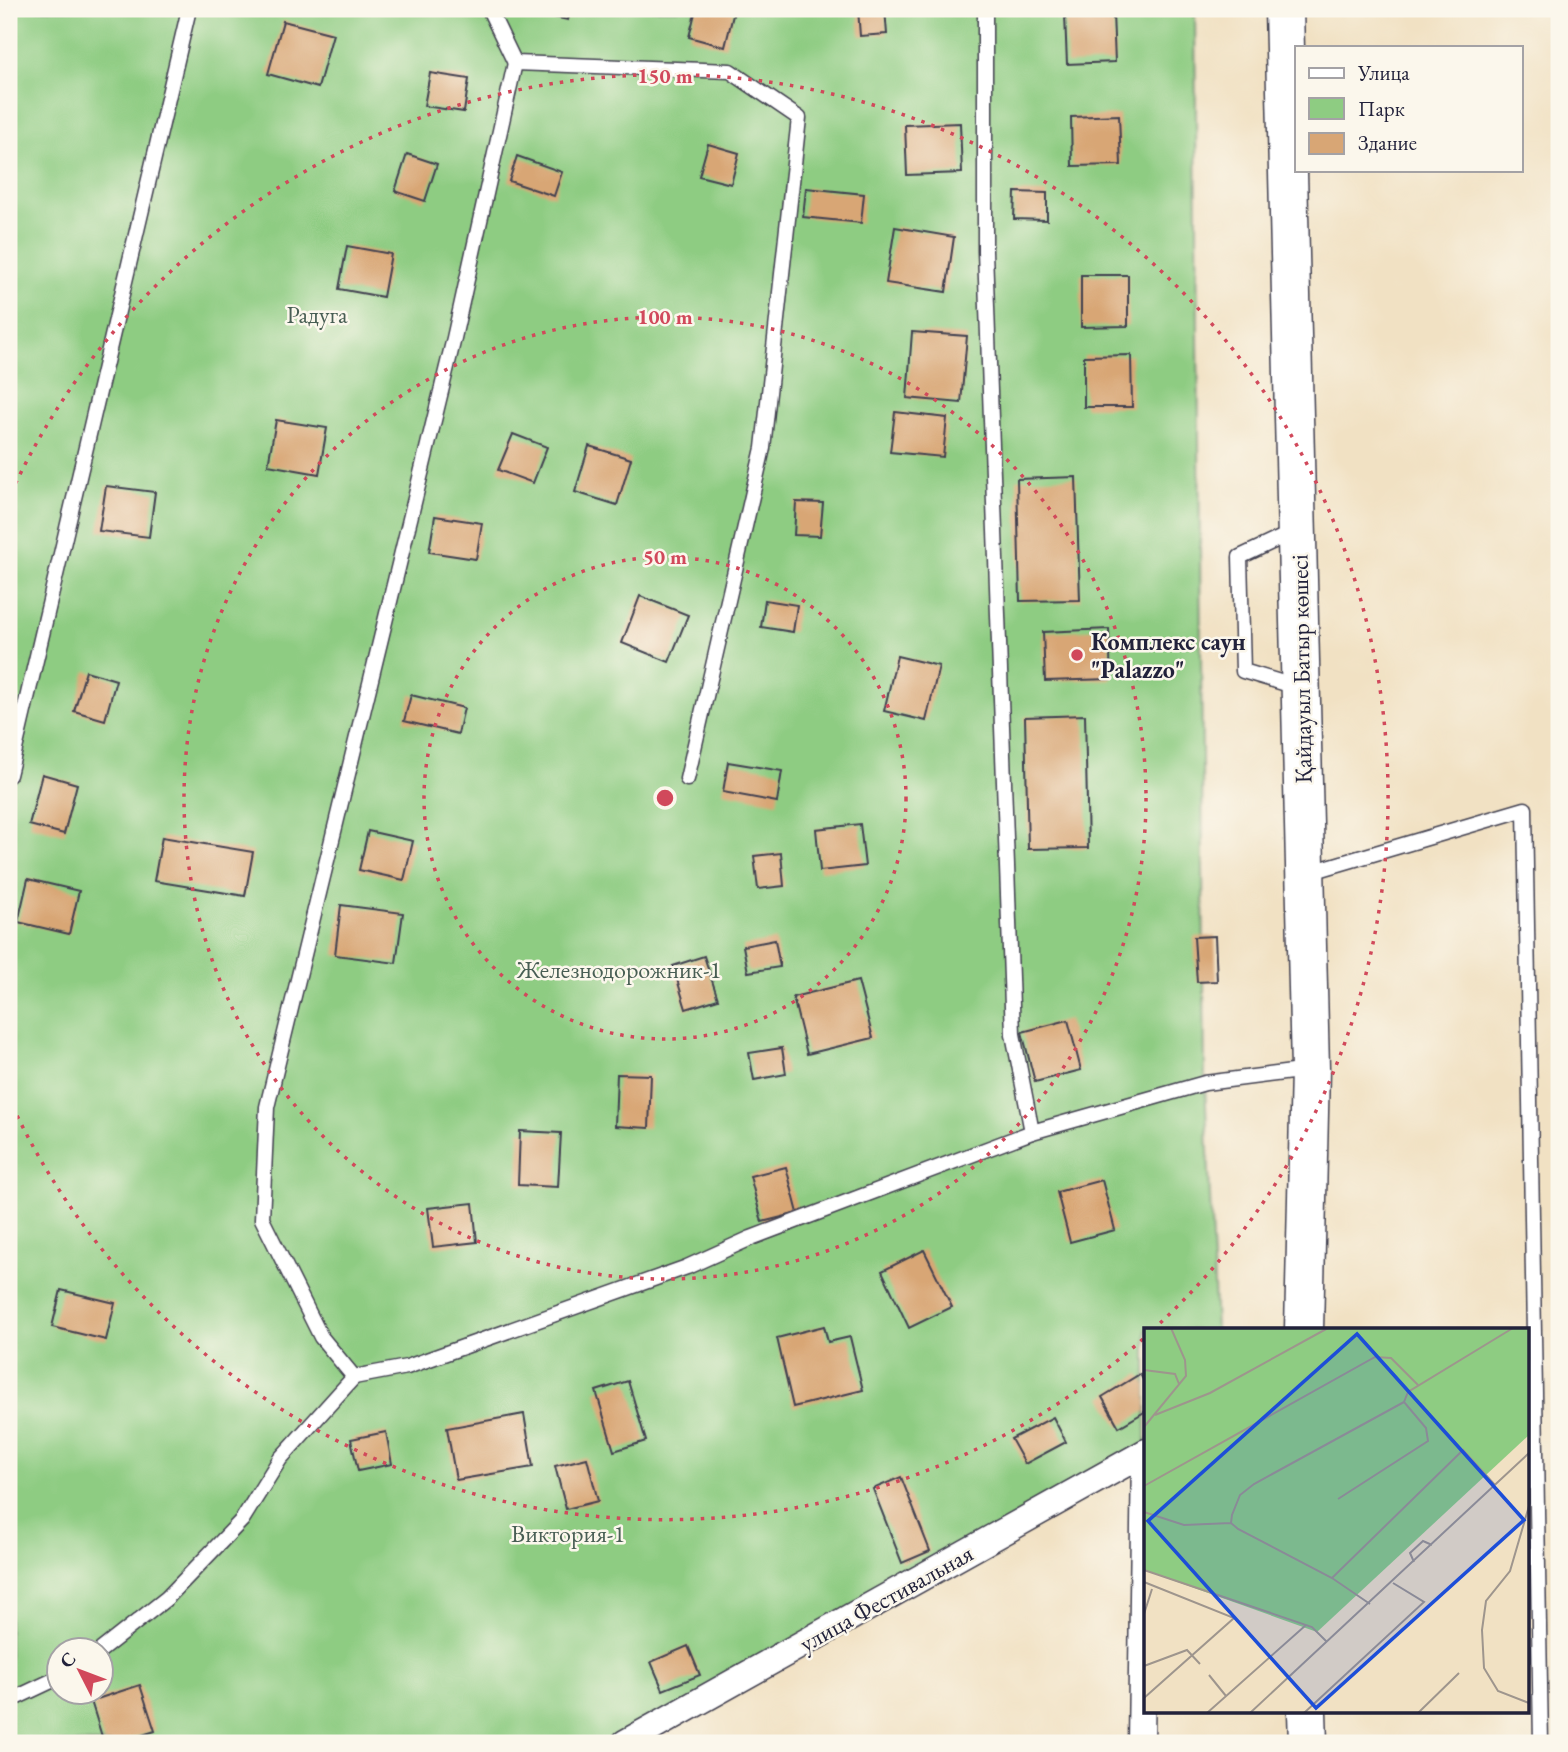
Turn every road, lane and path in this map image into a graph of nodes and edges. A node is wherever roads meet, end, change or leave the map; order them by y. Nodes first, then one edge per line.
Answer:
1 (189, 9) edge
2 (489, 9) edge
3 (985, 9) edge
4 (1284, 9) edge
5 (515, 64) junction
6 (1297, 530) junction
7 (1301, 688) junction
8 (9, 775) edge
9 (687, 779) dead end
10 (1306, 874) junction
11 (1310, 1069) junction
12 (1032, 1132) junction
13 (1304, 1328) edge
14 (354, 1377) junction
15 (1144, 1453) edge
16 (1144, 1525) edge
17 (116, 1638) edge
18 (46, 1684) edge
19 (9, 1701) edge
20 (1307, 1714) edge
21 (625, 1743) edge
22 (1141, 1743) edge
23 (1308, 1743) edge
24 (1541, 1743) edge

1 - 8 lane
2 - 5 lane
3 - 12 lane
4 - 6 street, Қайдауыл Батыр көшесі
5 - 9 lane
5 - 14 lane
6 - 7 street, Қайдауыл Батыр көшесі
6 - 7 lane
7 - 10 street, Қайдауыл Батыр көшесі
10 - 11 street, Қайдауыл Батыр көшесі
10 - 24 lane
11 - 12 lane
11 - 13 street, Қайдауыл Батыр көшесі
12 - 14 lane
14 - 17 lane
15 - 21 street, улица Фестивальная
16 - 22 street
18 - 19 lane
20 - 23 street

